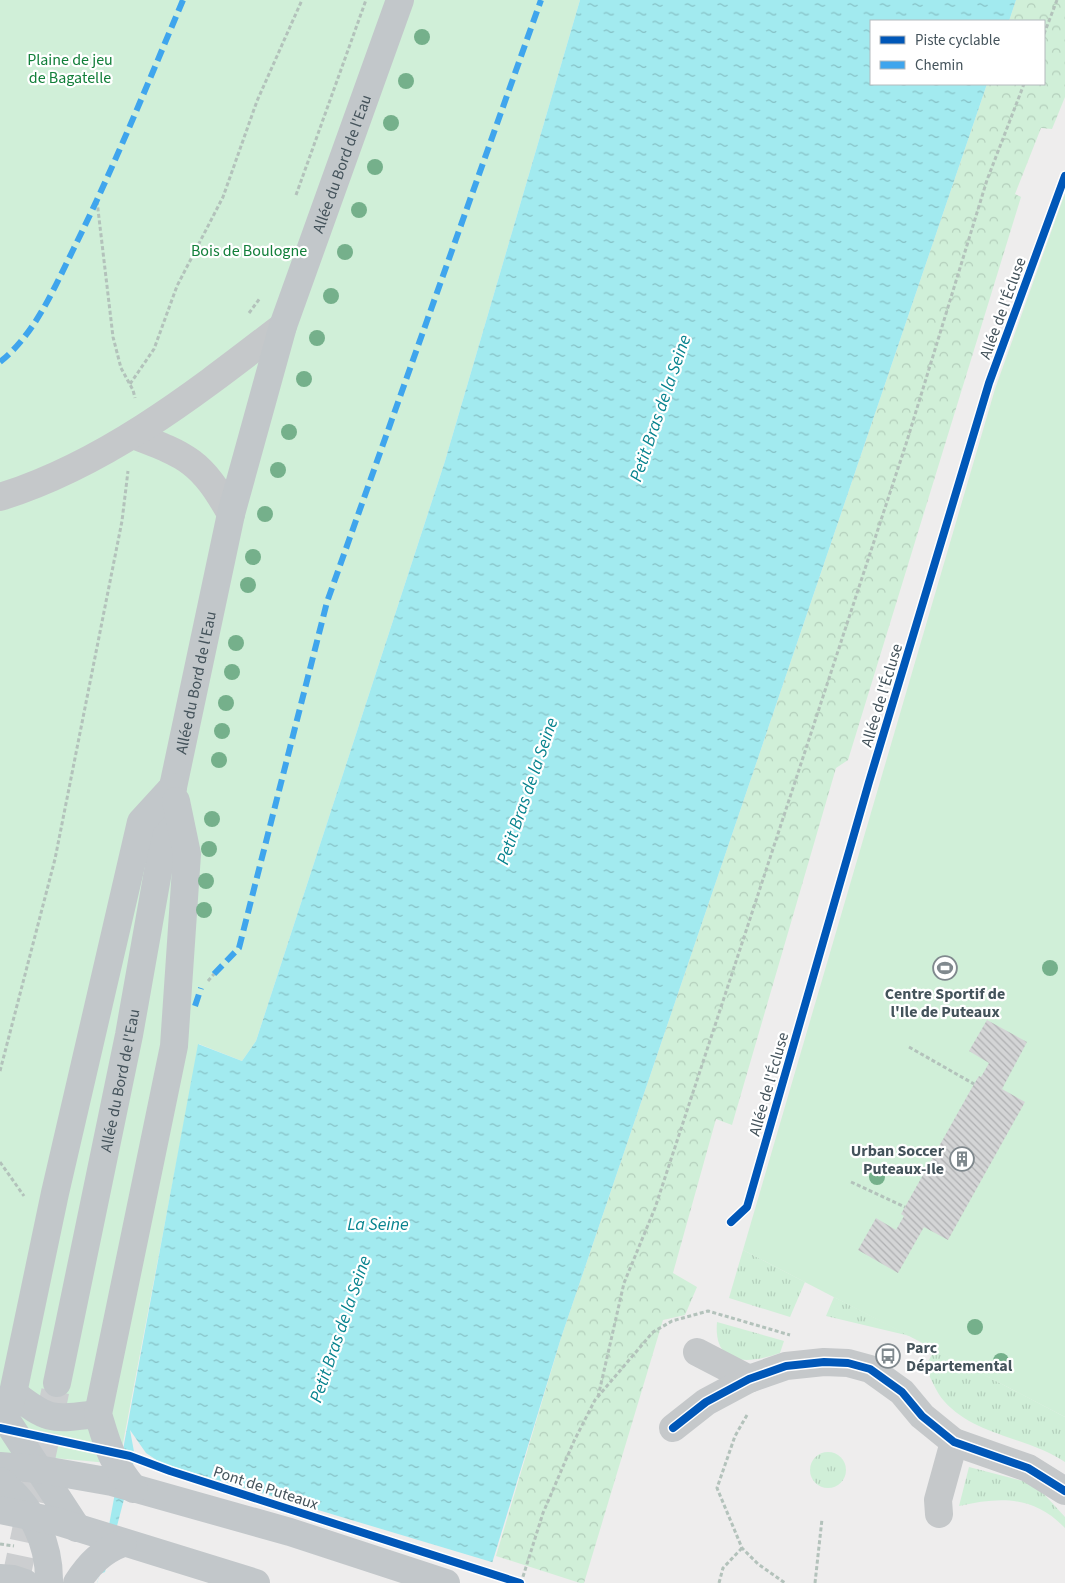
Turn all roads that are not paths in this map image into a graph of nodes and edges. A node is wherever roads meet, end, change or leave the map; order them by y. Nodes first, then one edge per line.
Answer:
1 (400, 0) edge
2 (283, 326) junction
3 (133, 434) junction
4 (0, 497) edge
5 (231, 514) junction
6 (173, 787) junction
7 (697, 1352) dead end
8 (749, 1379) junction
9 (57, 1383) tunnel mouth
10 (6, 1411) edge
11 (98, 1414) junction
12 (672, 1428) dead end
13 (954, 1442) junction
14 (38, 1469) junction
15 (3, 1473) edge
16 (123, 1486) junction
17 (1065, 1491) edge
18 (0, 1510) edge
19 (939, 1514) dead end
20 (31, 1515) junction
21 (77, 1528) junction
22 (113, 1540) junction
23 (83, 1574) edge
24 (0, 1578) edge
25 (25, 1583) edge
26 (49, 1583) edge
27 (256, 1583) edge
28 (446, 1583) edge

1 - 2 main road, Allée du Bord de l'Eau
2 - 3 street
2 - 5 main road, Allée du Bord de l'Eau
3 - 4 street
3 - 5 street
5 - 6 main road, Allée du Bord de l'Eau
6 - 9 main road, Allée du Bord de l'Eau
6 - 10 main road
6 - 11 main road
7 - 8 street
8 - 12 street
8 - 13 street
10 - 11 main road
10 - 14 main road
11 - 16 main road
13 - 17 street
13 - 19 street
14 - 15 main road
14 - 16 main road
14 - 21 main road
15 - 20 main road
16 - 28 main road
18 - 20 main road
20 - 21 main road
20 - 26 main road
21 - 22 main road
22 - 23 main road
22 - 27 main road
24 - 25 main road

